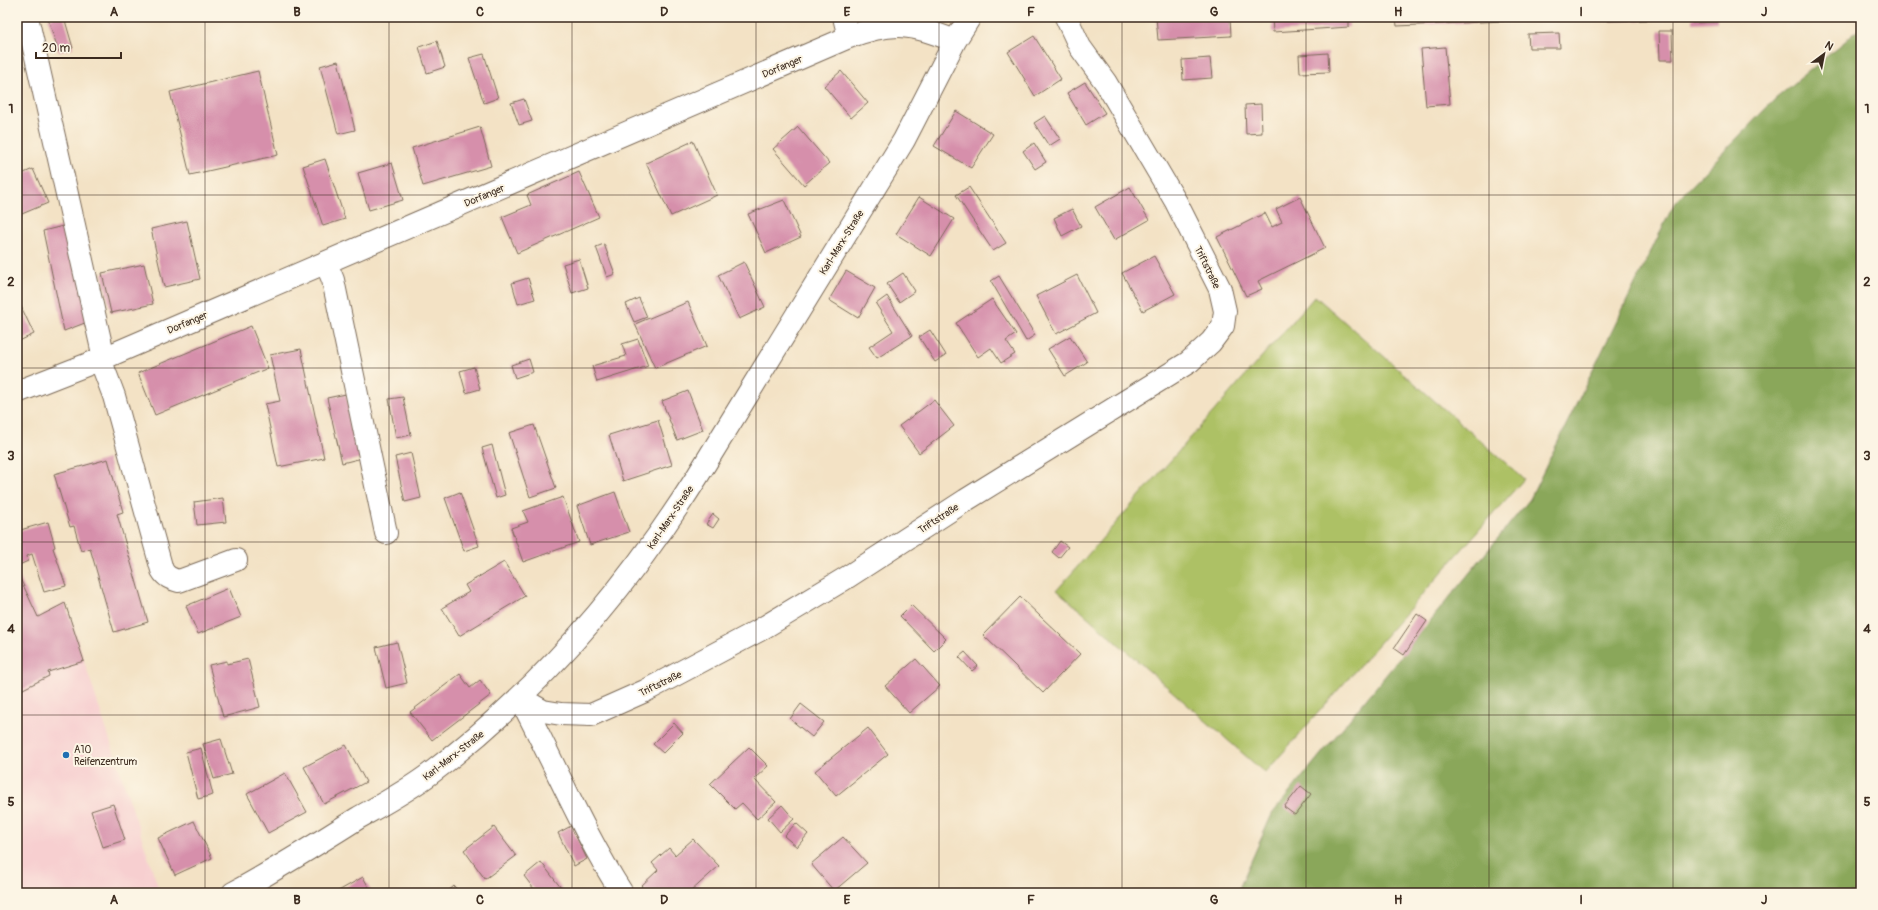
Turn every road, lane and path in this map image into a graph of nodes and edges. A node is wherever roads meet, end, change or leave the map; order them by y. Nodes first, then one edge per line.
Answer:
1 (27, 17) edge
2 (970, 17) edge
3 (1066, 17) edge
4 (847, 27) edge
5 (955, 41) junction
6 (326, 263) junction
7 (102, 358) junction
8 (17, 392) edge
9 (386, 533) dead end
10 (236, 560) dead end
11 (520, 698) junction
12 (233, 893) edge
13 (622, 893) edge

1 - 7 street
2 - 5 street, Karl-Marx-Straße
3 - 11 street, Triftstraße
4 - 5 street, Dorfanger
4 - 6 street, Dorfanger
5 - 11 street, Karl-Marx-Straße
6 - 7 street, Dorfanger
6 - 9 street
7 - 8 street, Dorfanger
7 - 10 street
11 - 12 street, Karl-Marx-Straße
11 - 13 street

